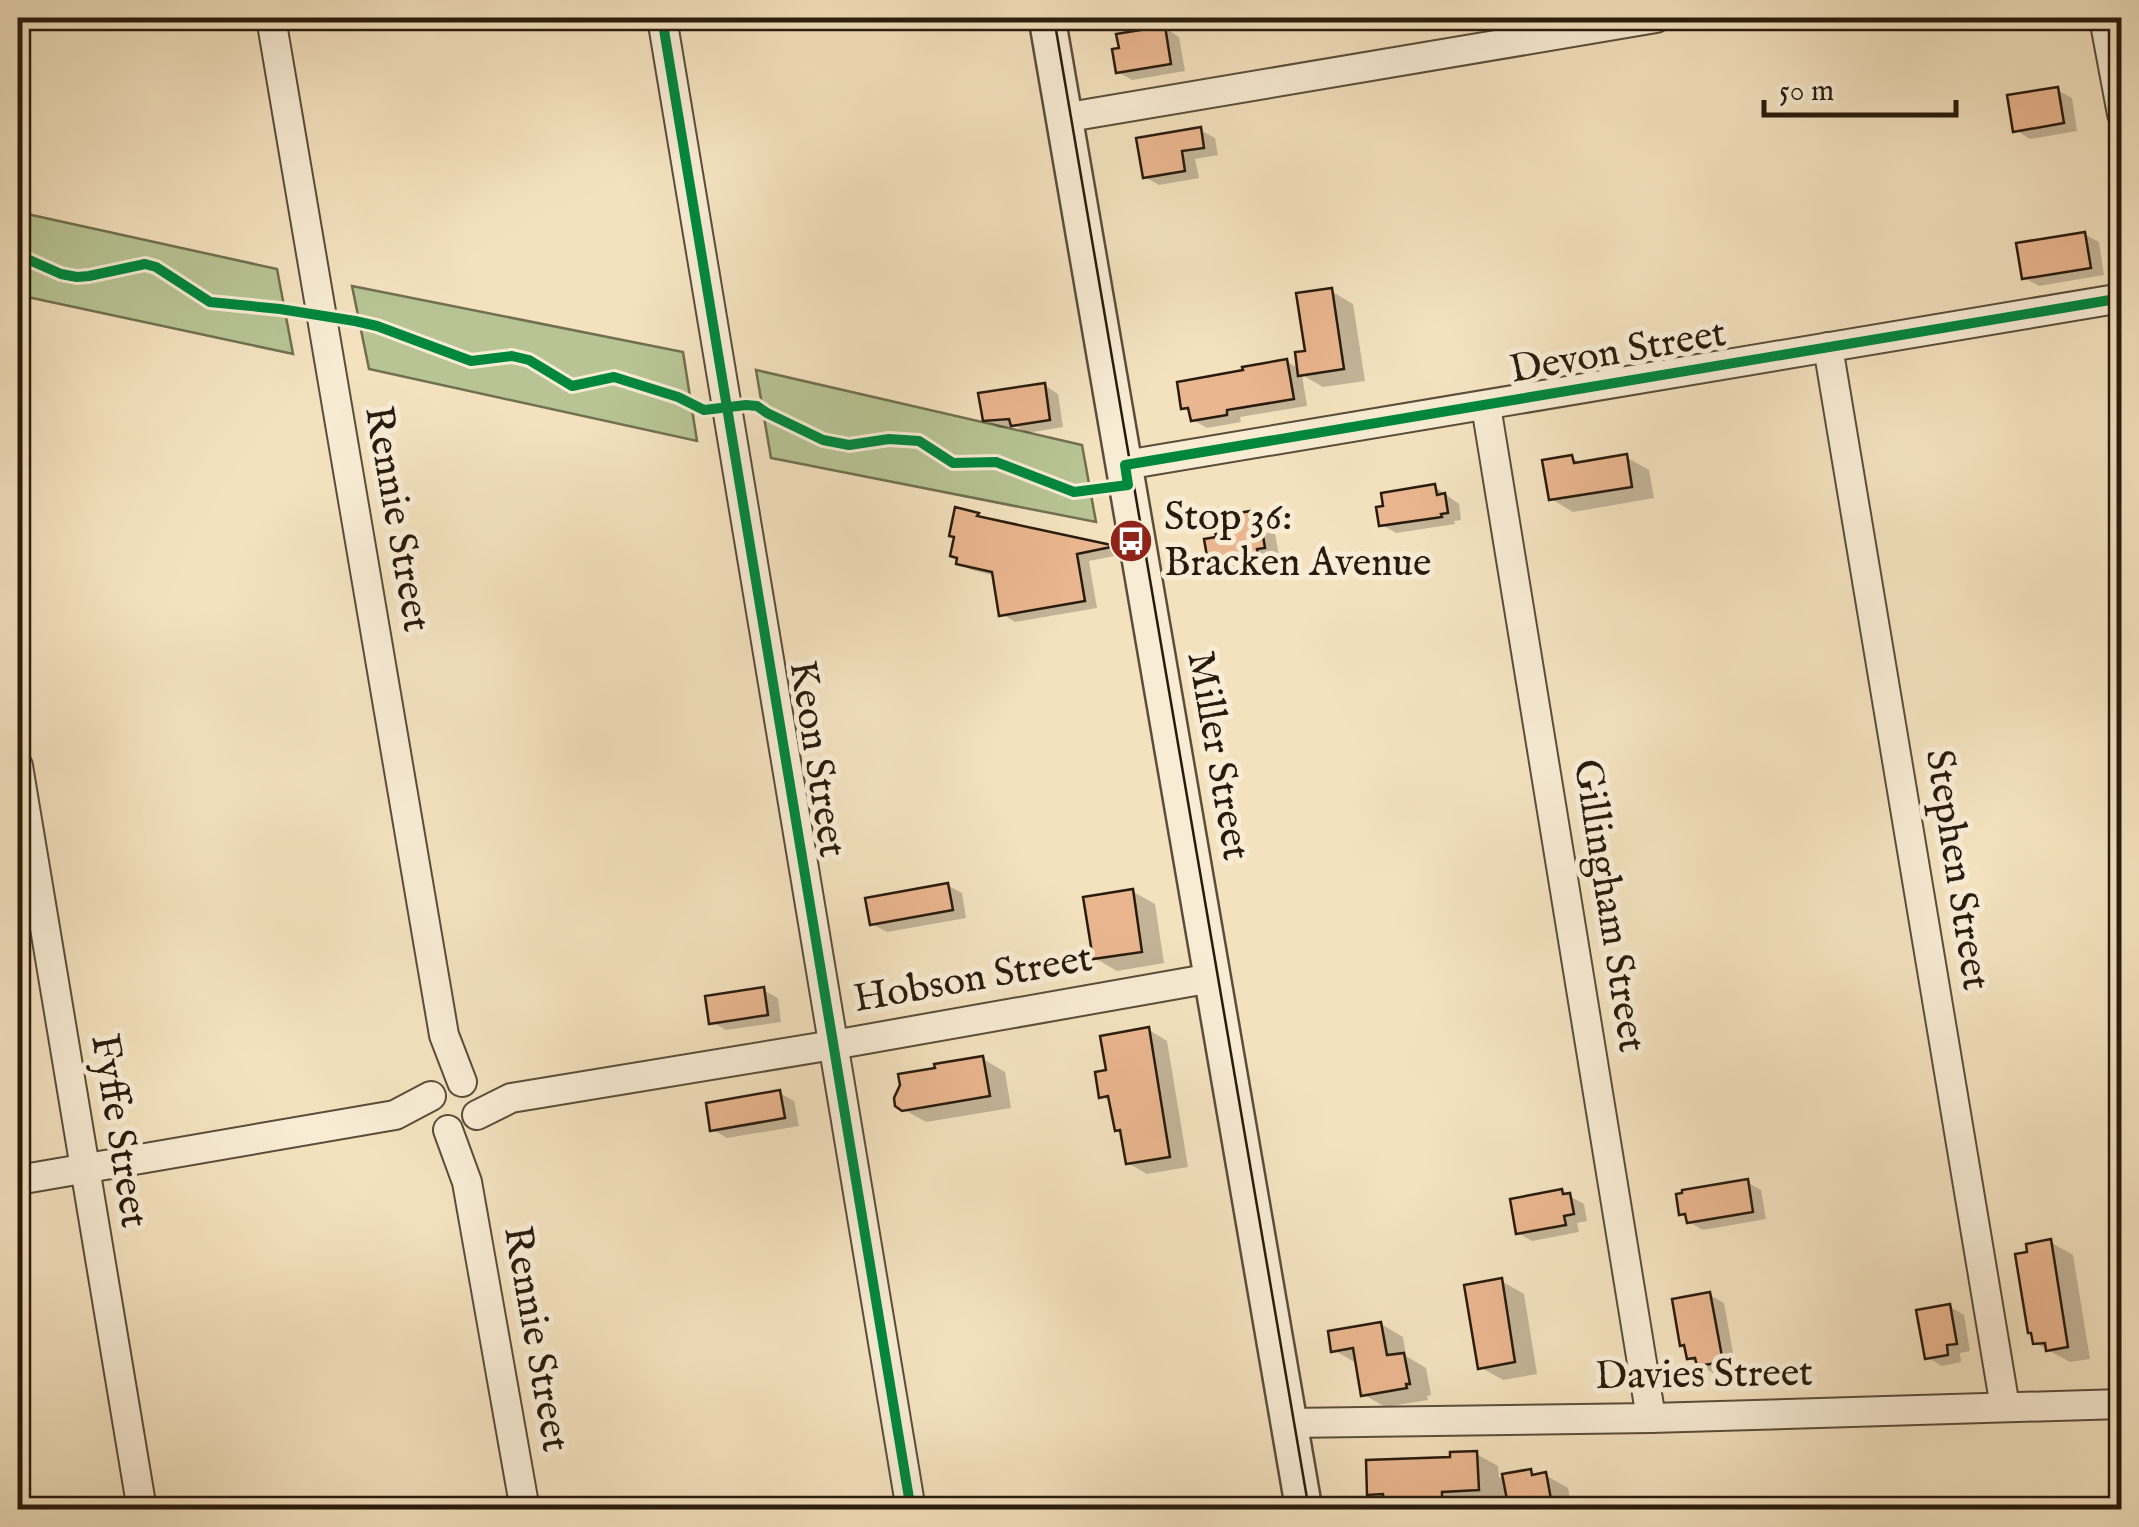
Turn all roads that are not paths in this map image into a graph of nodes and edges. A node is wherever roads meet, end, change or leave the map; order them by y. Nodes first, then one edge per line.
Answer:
1 (272, 18) edge
2 (662, 18) edge
3 (1047, 18) edge
4 (1656, 18) edge
5 (2104, 18) edge
6 (2116, 56) edge
7 (2122, 114) edge
8 (1063, 118) junction
9 (2122, 298) edge
10 (1828, 347) junction
11 (1486, 406) junction
12 (1124, 465) junction
13 (18, 766) edge
14 (1212, 978) junction
15 (833, 1045) junction
16 (454, 1106) junction
17 (84, 1168) junction
18 (18, 1180) edge
19 (2122, 1404) edge
20 (2005, 1407) junction
21 (1650, 1418) junction
22 (1289, 1424) junction
23 (142, 1510) edge
24 (525, 1510) edge
25 (911, 1510) edge
26 (1304, 1510) edge

1 - 16 street, Rennie Street
2 - 15 street, Keon Street
3 - 8 street, Miller Street
4 - 8 street
5 - 6 street
6 - 7 street
8 - 12 street, Miller Street
9 - 10 street, Devon Street
10 - 11 street, Devon Street
10 - 20 street, Stephen Street
11 - 12 street, Devon Street
11 - 21 street, Gillingham Street
12 - 14 street, Miller Street
13 - 17 street, Fyffe Street
14 - 15 street, Hobson Street
14 - 22 street, Miller Street
15 - 16 street, Hobson Street
15 - 25 street, Keon Street
16 - 17 street, Hobson Street
16 - 24 street, Rennie Street
17 - 18 street, Hobson Street
17 - 23 street, Fyffe Street
19 - 20 street, Davies Street
20 - 21 street, Davies Street
21 - 22 street, Davies Street
22 - 26 street, Miller Street

